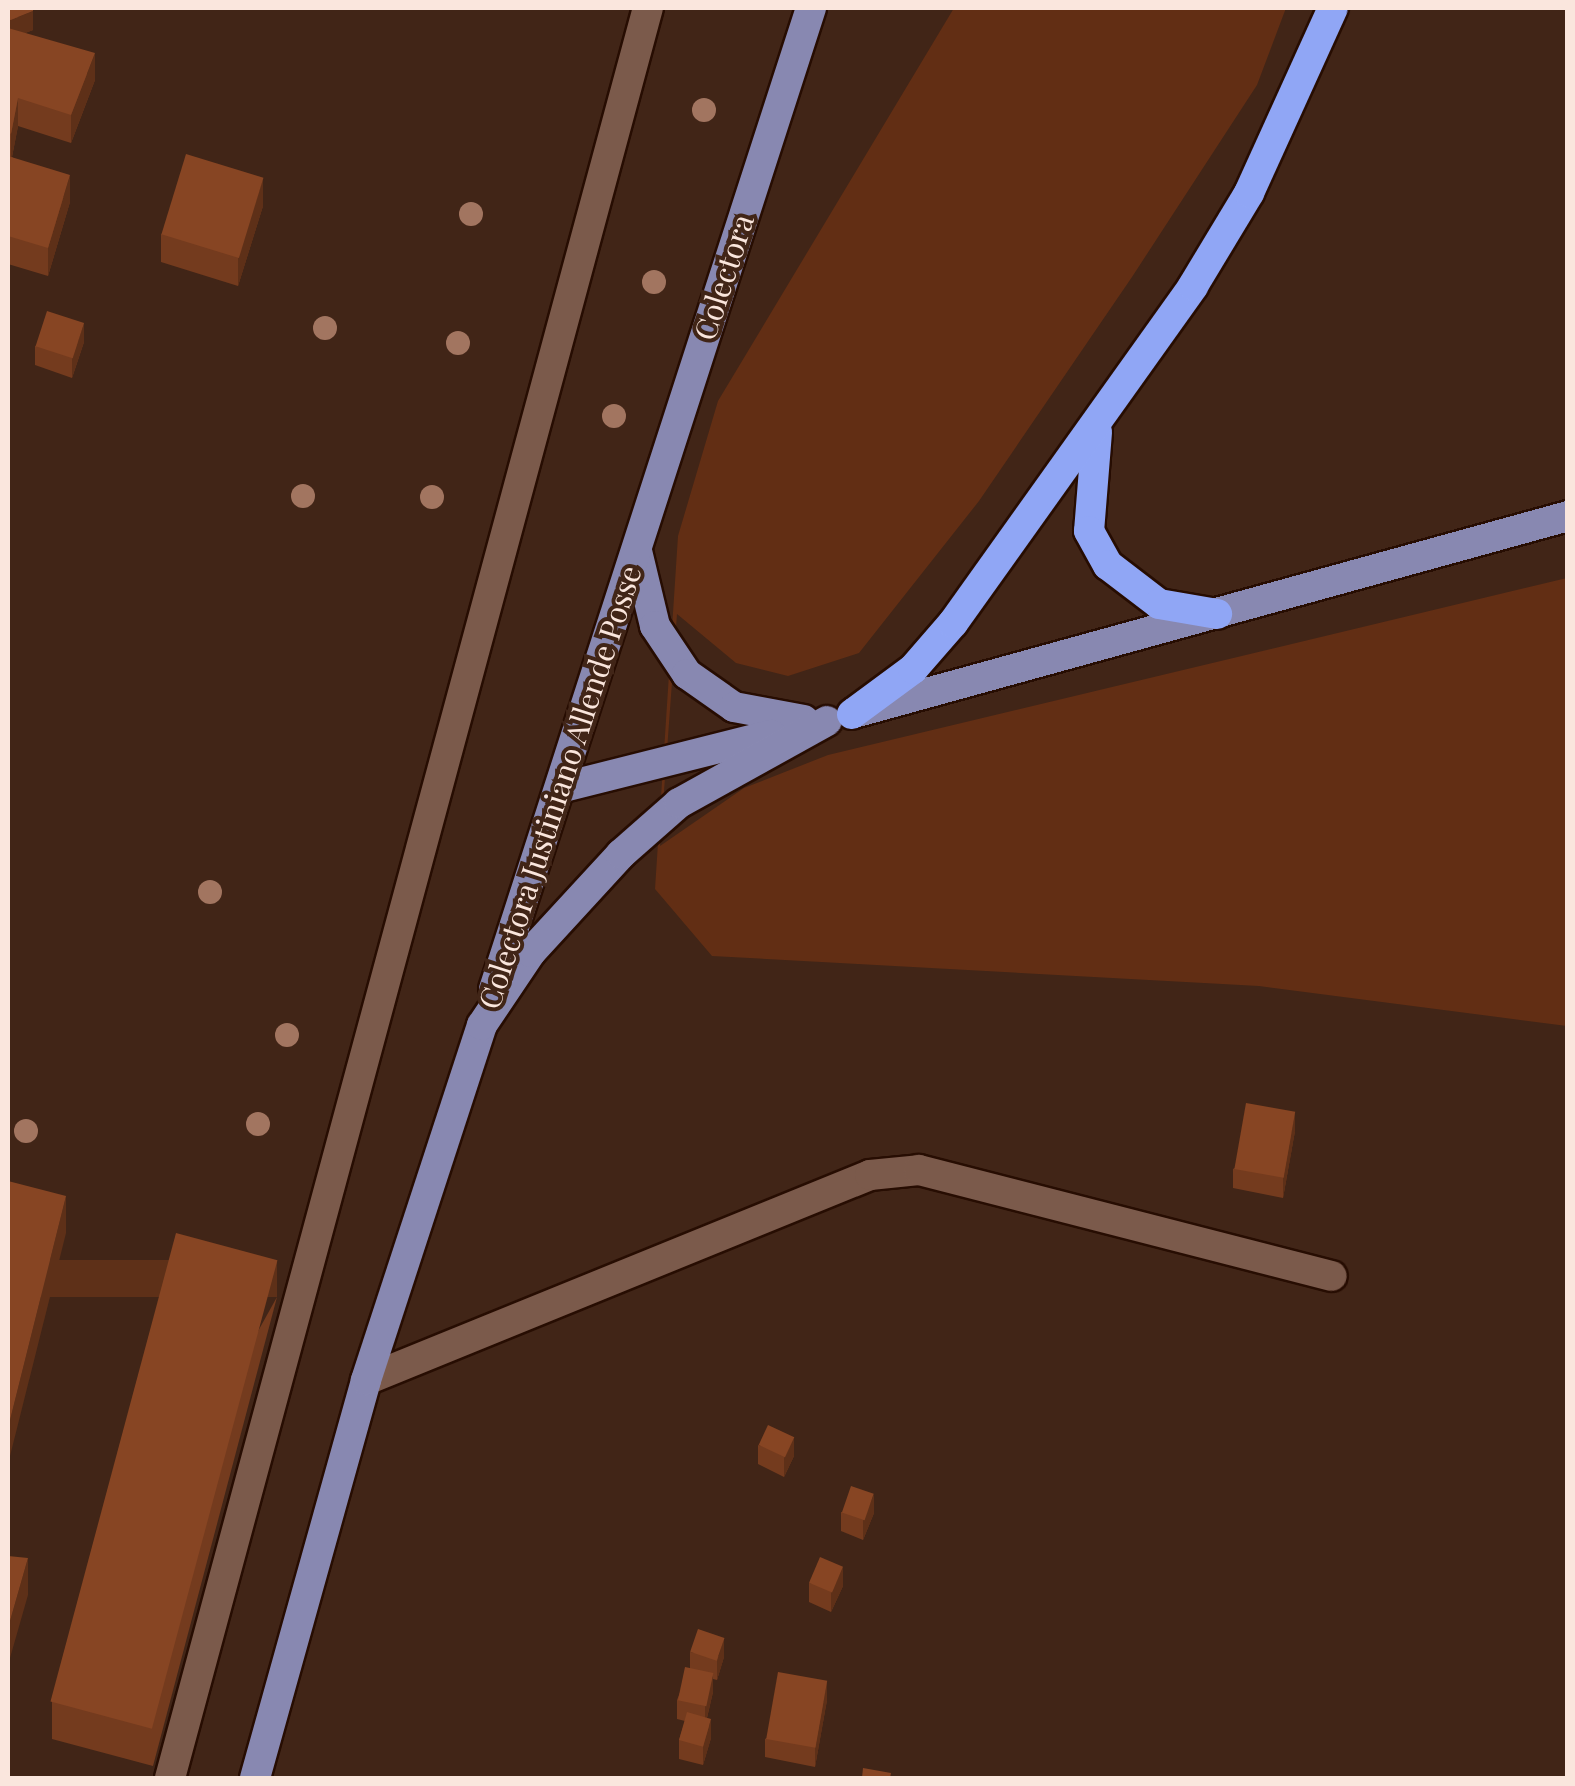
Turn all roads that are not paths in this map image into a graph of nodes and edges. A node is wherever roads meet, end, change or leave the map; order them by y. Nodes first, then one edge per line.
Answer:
1 (648, 8) edge
2 (811, 8) edge
3 (1334, 8) edge
4 (1112, 398) junction
5 (1568, 516) edge
6 (636, 548) junction
7 (1217, 614) junction
8 (839, 717) junction
9 (560, 788) junction
10 (482, 1025) junction
11 (1332, 1276) dead end
12 (366, 1380) junction
13 (170, 1778) edge
14 (255, 1778) edge

1 - 13 street
2 - 6 main road, Colectora
3 - 4 highway
4 - 7 highway
4 - 8 highway
5 - 7 main road
6 - 8 main road
6 - 9 main road, Colectora Justiniano Allende Posse
7 - 8 main road
8 - 9 main road
8 - 10 main road
9 - 10 main road, Colectora Justiniano Allende Posse
10 - 12 main road, Colectora Justiniano Allende Posse
11 - 12 street
12 - 14 main road, Colectora Justiniano Allende Posse

